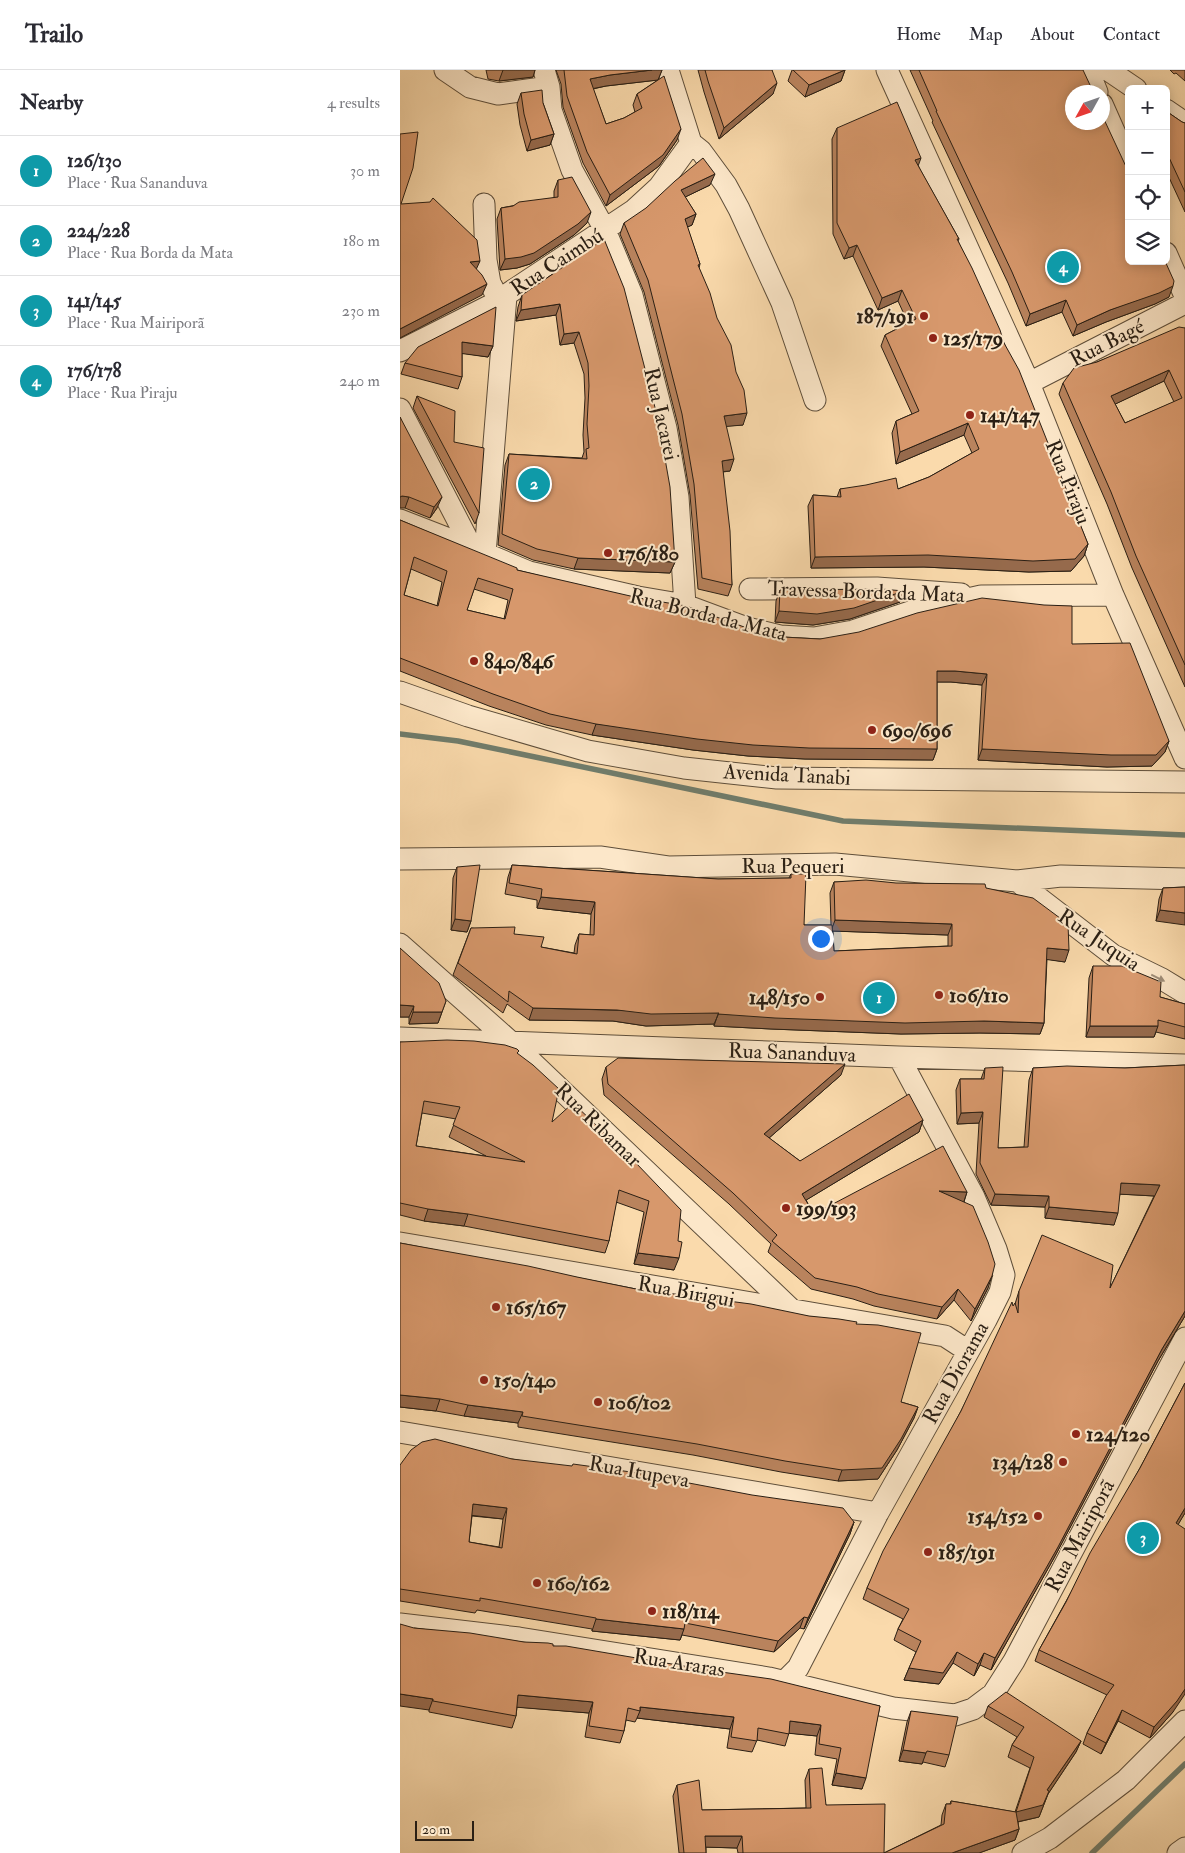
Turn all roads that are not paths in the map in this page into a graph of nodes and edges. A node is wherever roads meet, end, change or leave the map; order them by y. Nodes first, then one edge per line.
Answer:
1 (445, 70) edge
2 (668, 70) edge
3 (888, 70) edge
4 (1088, 70) edge
5 (1108, 70) edge
6 (546, 78) edge
7 (1095, 85) edge
8 (1130, 85) edge
9 (1170, 113) edge
10 (1110, 122) edge
11 (1185, 123) edge
12 (691, 143) junction
13 (1125, 156) edge
14 (484, 204) dead end
15 (605, 230) junction
16 (1170, 262) edge
17 (1185, 296) edge
18 (502, 298) junction
19 (1185, 303) edge
20 (400, 351) edge
21 (1029, 382) junction
22 (815, 400) dead end
23 (400, 409) edge
24 (400, 520) edge
25 (479, 551) junction
26 (750, 589) dead end
27 (1113, 595) junction
28 (981, 596) junction
29 (685, 605) junction
30 (400, 692) edge
31 (1185, 758) edge
32 (1185, 782) edge
33 (400, 859) edge
34 (1185, 879) edge
35 (1017, 882) junction
36 (400, 944) edge
37 (1185, 993) edge
38 (400, 1038) edge
39 (512, 1043) junction
40 (899, 1057) junction
41 (1185, 1065) edge
42 (400, 1243) edge
43 (792, 1310) junction
44 (1185, 1338) edge
45 (968, 1351) junction
46 (400, 1432) edge
47 (878, 1513) junction
48 (400, 1624) edge
49 (785, 1680) junction
50 (955, 1715) joint
51 (1185, 1721) edge
52 (1185, 1848) edge
53 (1024, 1853) edge
54 (1178, 1853) edge

1 - 6 street
2 - 12 street
3 - 21 street, Rua Piraju
4 - 7 street
5 - 8 street
6 - 15 street, Rua Jacarei
9 - 11 street
10 - 13 street
12 - 15 street, Rua Caimbú
12 - 22 street
14 - 18 street
15 - 18 street, Rua Caimbú
15 - 29 street, Rua Jacarei
16 - 17 street
18 - 20 street, Rua Caimbú
18 - 25 street
19 - 21 street, Rua Bagé
21 - 27 street, Rua Piraju
23 - 25 street
24 - 25 street, Rua Borda da Mata
25 - 29 street, Rua Borda da Mata
26 - 28 street, Travessa Borda da Mata
27 - 28 street, Rua Borda da Mata
27 - 31 street, Rua Piraju
28 - 29 street, Rua Borda da Mata
30 - 32 street, Avenida Tanabi
33 - 35 street, Rua Pequeri
34 - 35 street, Rua Pequeri
35 -> 37 street, Rua Juquia
36 - 39 street, Rua Ribamar
38 - 39 street, Rua Sananduva
39 - 40 street, Rua Sananduva
39 - 43 street, Rua Ribamar
40 - 41 street, Rua Sananduva
40 - 45 street, Rua Diorama
42 - 43 street, Rua Birigui
43 - 45 street, Rua Birigui
44 - 50 street, Rua Mairiporã
45 - 47 street, Rua Diorama
46 - 47 street, Rua Itupeva
47 - 49 street, Rua Diorama
48 - 49 street, Rua Araras
49 - 50 street, Rua Araras
51 - 53 street
52 - 54 street

